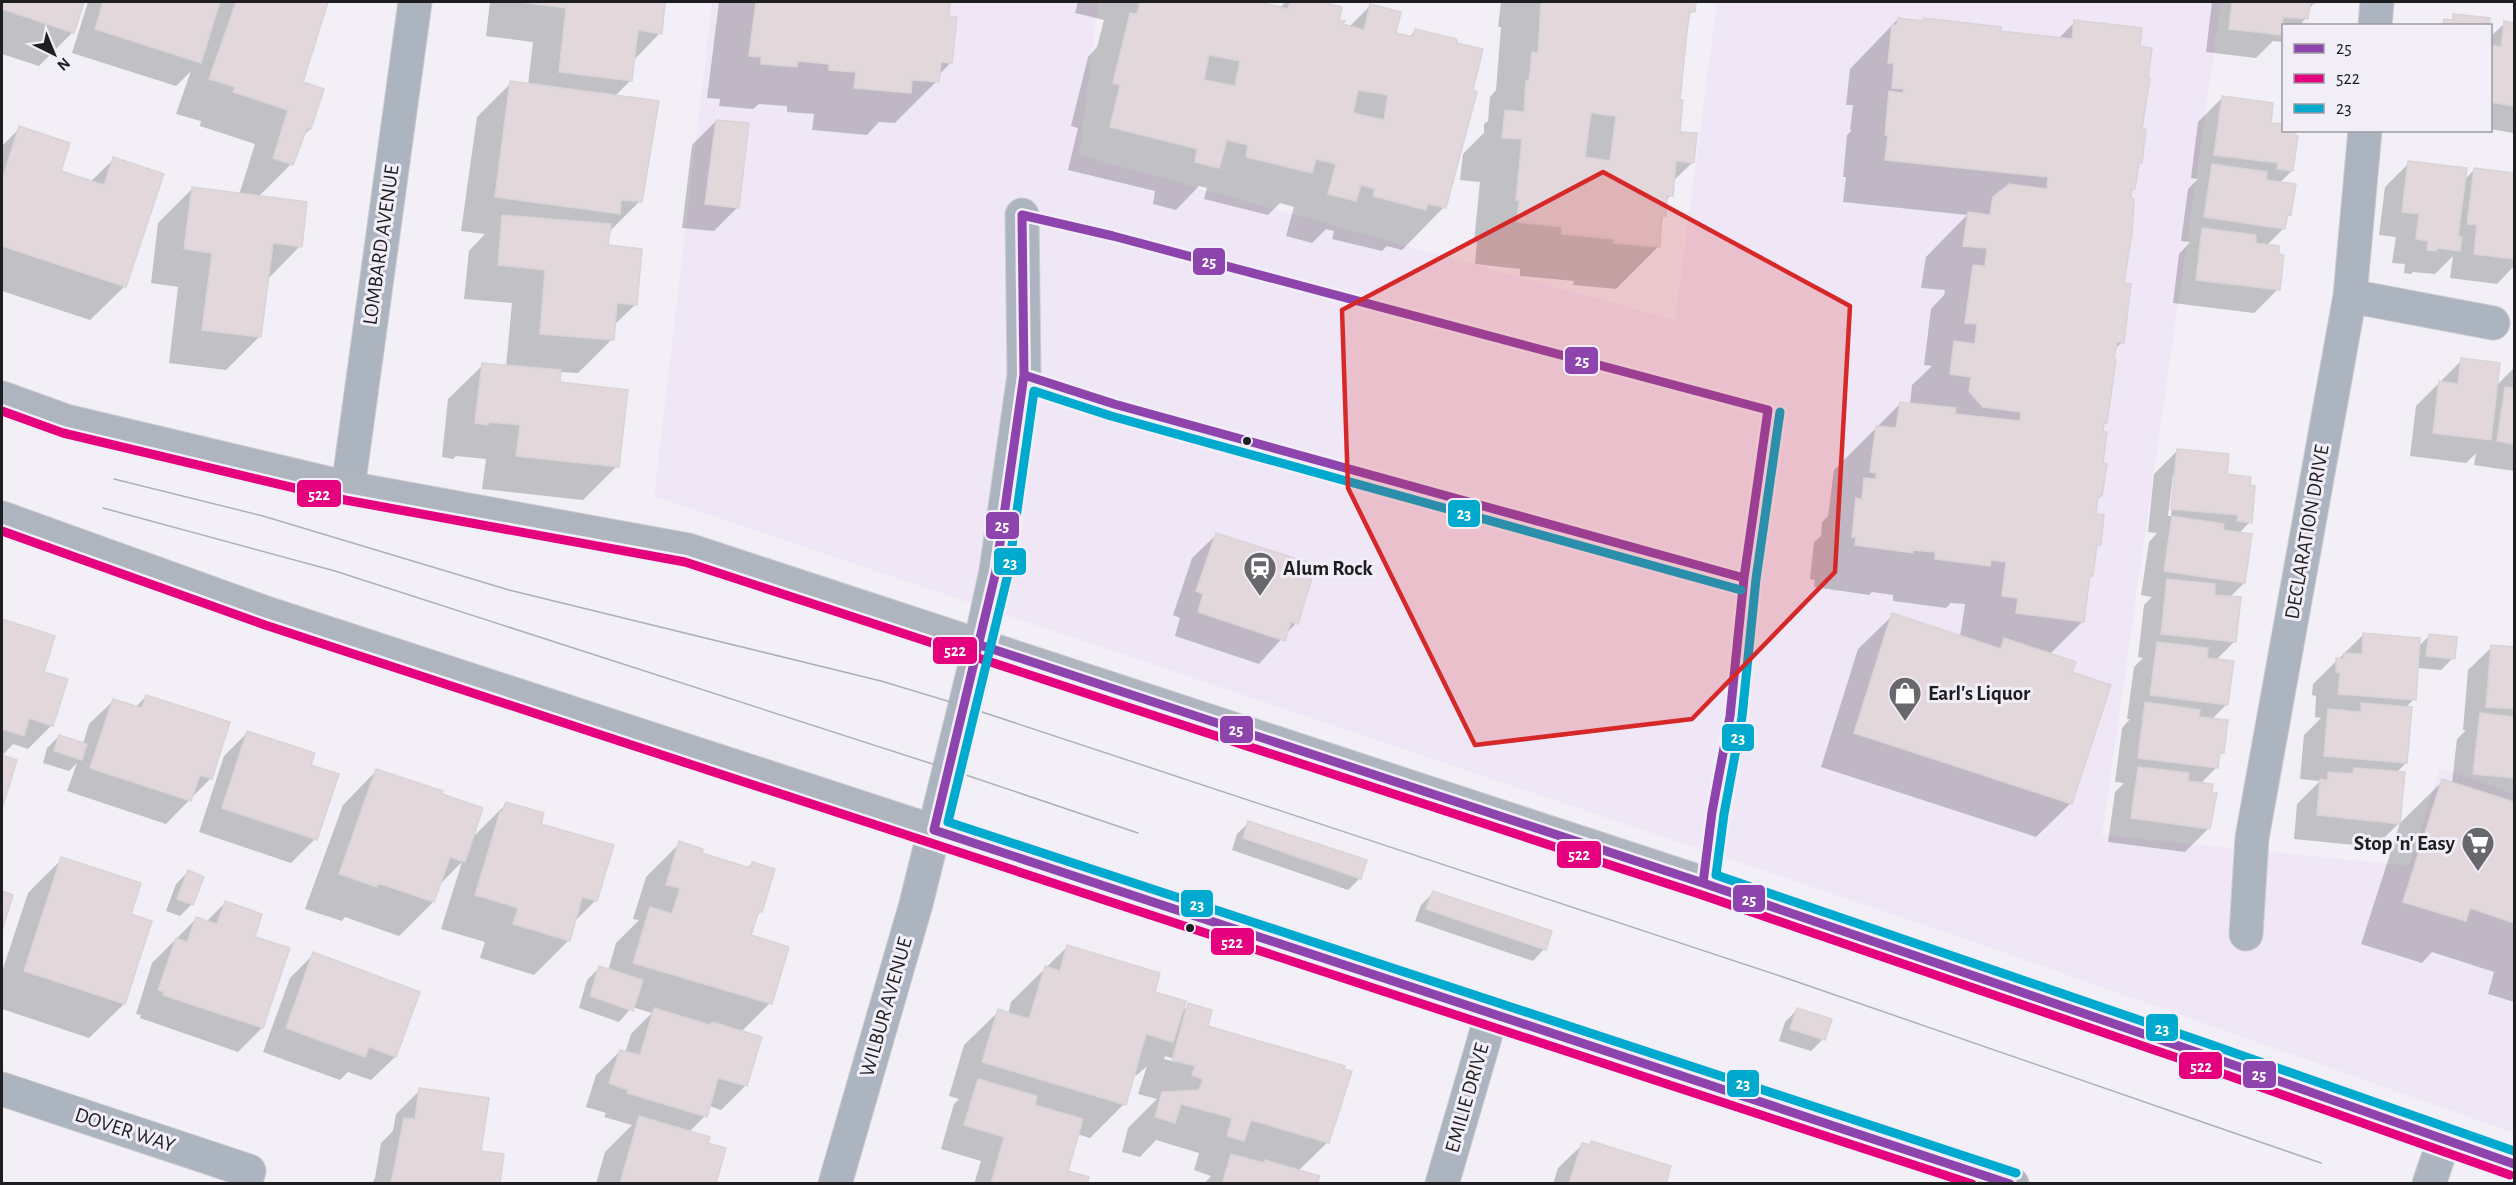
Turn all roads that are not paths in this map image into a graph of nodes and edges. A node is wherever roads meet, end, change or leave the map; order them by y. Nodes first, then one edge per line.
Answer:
1 (415, 2) edge
2 (2377, 2) edge
3 (2375, 24) edge
4 (2365, 132) edge
5 (1022, 215) dead end
6 (2350, 296) junction
7 (2493, 323) dead end
8 (2, 398) edge
9 (348, 488) junction
10 (2, 518) edge
11 (980, 645) junction
12 (934, 830) junction
13 (2246, 934) dead end
14 (1492, 1013) junction
15 (2, 1089) edge
16 (2444, 1140) junction
17 (2514, 1164) edge
18 (247, 1177) edge
19 (835, 1184) edge
20 (1442, 1184) edge
21 (2012, 1184) edge
22 (2429, 1184) edge

1 - 9 street, LOMBARD AVENUE
2 - 3 street
4 - 6 street, DECLARATION DRIVE
5 - 11 street, WILBUR AVENUE
6 - 7 street
6 - 13 street, DECLARATION DRIVE
8 - 9 main road
9 - 11 main road
10 - 12 main road
11 - 12 street, WILBUR AVENUE
11 - 16 main road
12 - 14 main road
12 - 19 street, WILBUR AVENUE
14 - 20 street, EMILIE DRIVE
14 - 21 main road
15 - 18 street, DOVER WAY
16 - 17 main road
16 - 22 street

